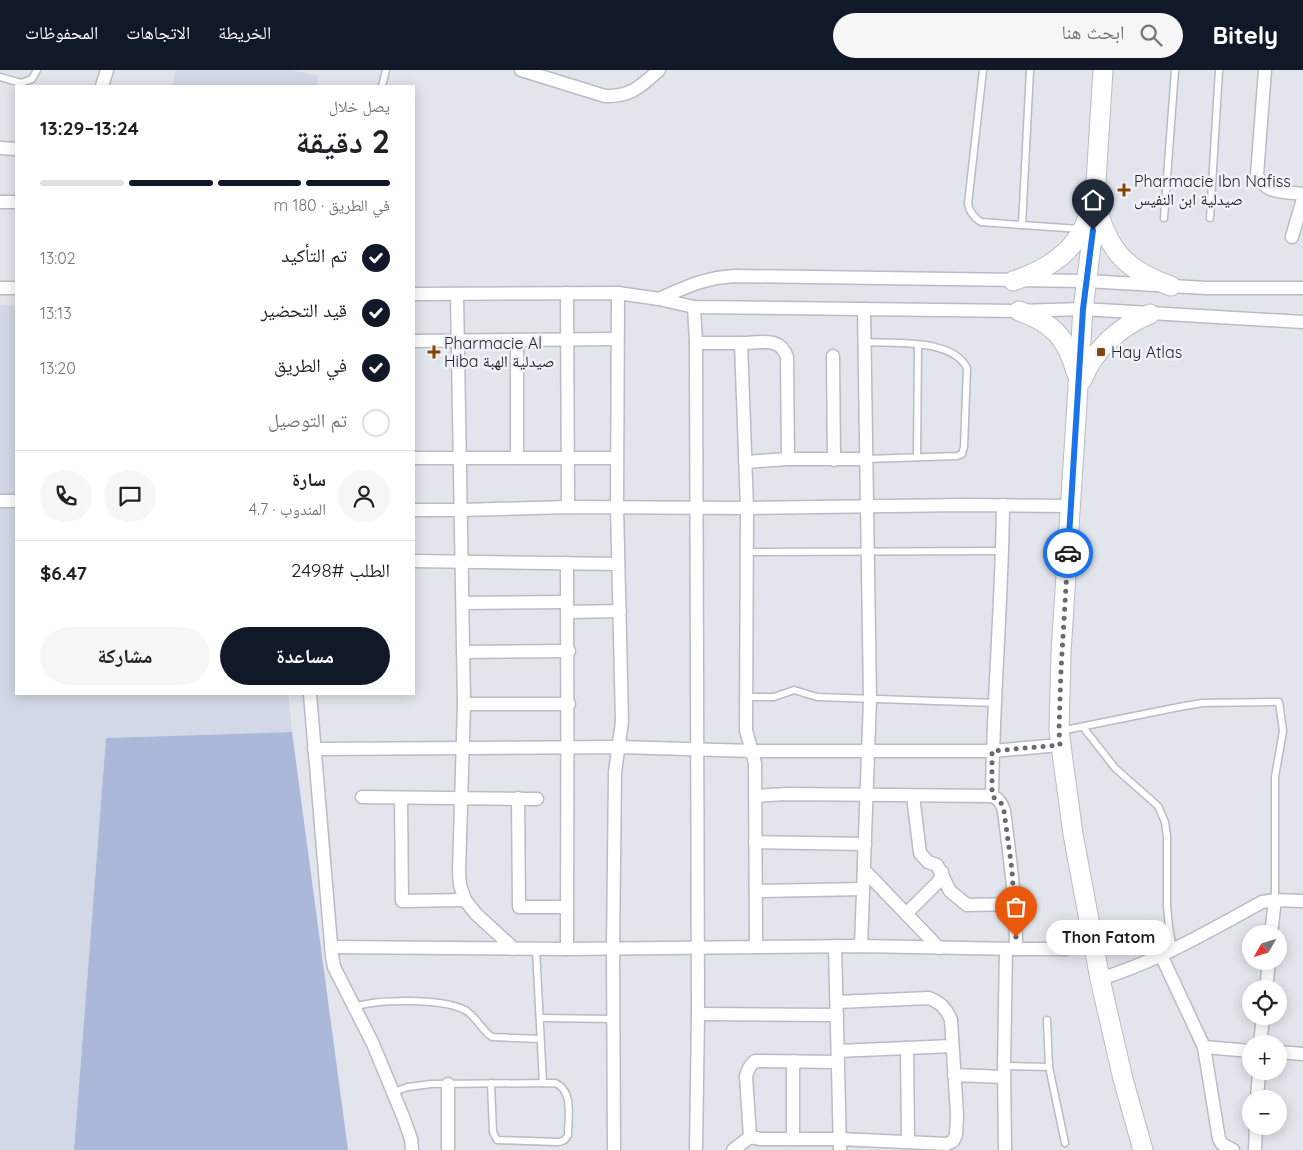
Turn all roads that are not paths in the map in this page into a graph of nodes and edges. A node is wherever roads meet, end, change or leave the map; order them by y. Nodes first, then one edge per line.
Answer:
1 (37, 70) edge
2 (107, 70) edge
3 (386, 70) edge
4 (659, 70) edge
5 (983, 70) edge
6 (1030, 70) edge
7 (1103, 70) edge
8 (1175, 70) edge
9 (1220, 70) edge
10 (1265, 70) edge
11 (529, 71) edge
12 (0, 77) edge
13 (102, 85) edge
14 (382, 85) edge
15 (0, 148) edge
16 (15, 149) edge
17 (1095, 189) junction
18 (1303, 194) edge
19 (1303, 200) edge
20 (0, 202) edge
21 (15, 202) edge
22 (1164, 218) dead end
23 (1210, 218) dead end
24 (1022, 225) junction
25 (1088, 230) junction
26 (1292, 237) dead end
27 (1013, 281) junction
28 (1087, 281) junction
29 (1171, 286) junction
30 (0, 288) edge
31 (15, 288) edge
32 (1303, 288) edge
33 (567, 293) junction
34 (618, 293) junction
35 (415, 294) edge
36 (457, 295) junction
37 (660, 299) junction
38 (694, 307) junction
39 (864, 309) junction
40 (1083, 309) junction
41 (1019, 311) junction
42 (1150, 314) junction
43 (1303, 322) edge
44 (616, 339) junction
45 (458, 340) junction
46 (517, 340) junction
47 (567, 340) junction
48 (415, 341) edge
49 (865, 342) junction
50 (696, 343) junction
51 (741, 344) junction
52 (918, 345) junction
53 (833, 356) dead end
54 (1079, 388) junction
55 (917, 457) junction
56 (415, 458) edge
57 (461, 458) junction
58 (517, 458) junction
59 (568, 458) junction
60 (617, 458) junction
61 (788, 459) junction
62 (866, 459) junction
63 (834, 460) junction
64 (745, 462) junction
65 (0, 501) edge
66 (15, 501) edge
67 (617, 506) junction
68 (867, 506) junction
69 (1003, 506) junction
70 (1072, 506) junction
71 (568, 507) junction
72 (695, 508) junction
73 (746, 508) junction
74 (415, 510) edge
75 (461, 510) junction
76 (1003, 551) junction
77 (746, 552) junction
78 (868, 553) junction
79 (415, 561) edge
80 (462, 561) junction
81 (567, 563) junction
82 (618, 564) junction
83 (462, 603) junction
84 (568, 607) junction
85 (620, 611) junction
86 (568, 651) junction
87 (463, 652) junction
88 (310, 695) edge
89 (746, 697) junction
90 (870, 699) junction
91 (995, 702) junction
92 (464, 704) junction
93 (569, 704) junction
94 (1083, 727) junction
95 (1059, 738) junction
96 (619, 747) junction
97 (566, 748) junction
98 (314, 749) junction
99 (696, 749) junction
100 (462, 750) junction
101 (869, 750) junction
102 (752, 751) junction
103 (992, 751) junction
104 (867, 795) junction
105 (756, 796) junction
106 (913, 796) junction
107 (992, 796) junction
108 (362, 797) dead end
109 (401, 798) junction
110 (460, 798) junction
111 (518, 798) junction
112 (536, 798) dead end
113 (755, 842) junction
114 (865, 844) junction
115 (864, 870) junction
116 (942, 872) junction
117 (863, 889) junction
118 (756, 891) junction
119 (465, 900) junction
120 (1275, 900) junction
121 (1303, 901) edge
122 (1014, 904) junction
123 (567, 907) junction
124 (906, 914) junction
125 (1273, 925) edge
126 (1093, 940) junction
127 (835, 946) junction
128 (862, 946) junction
129 (331, 947) junction
130 (756, 947) junction
131 (613, 948) junction
132 (698, 948) junction
133 (939, 948) junction
134 (513, 949) junction
135 (536, 949) junction
136 (567, 949) junction
137 (1011, 949) junction
138 (1173, 950) junction
139 (1161, 956) junction
140 (1100, 979) junction
141 (837, 1002) junction
142 (354, 1007) junction
143 (698, 1014) junction
144 (837, 1015) junction
145 (540, 1018) junction
146 (613, 1019) junction
147 (1047, 1020) dead end
148 (540, 1039) junction
149 (952, 1046) junction
150 (1204, 1047) junction
151 (907, 1048) junction
152 (1242, 1050) edge
153 (1287, 1053) edge
154 (1303, 1054) edge
155 (838, 1057) junction
156 (793, 1061) junction
157 (1049, 1067) junction
158 (1004, 1071) junction
159 (954, 1075) junction
160 (542, 1083) junction
161 (448, 1084) junction
162 (491, 1084) junction
163 (393, 1092) junction
164 (1256, 1135) edge
165 (750, 1137) junction
166 (793, 1138) junction
167 (531, 1141) junction
168 (908, 1142) junction
169 (1066, 1143) dead end
170 (840, 1144) edge
171 (412, 1150) edge
172 (448, 1150) edge
173 (531, 1150) edge
174 (614, 1150) edge
175 (696, 1150) edge
176 (733, 1150) edge
177 (1005, 1150) edge
178 (1143, 1150) edge
179 (1233, 1150) edge
180 (1255, 1150) edge

1 - 12 lane
2 - 13 street
3 - 14 lane
4 - 11 street
5 - 24 lane
6 - 24 lane
7 - 17 main road
8 - 22 lane
9 - 23 lane
10 - 18 street
15 - 16 street
17 - 25 main road
17 - 29 main road
19 - 26 street
20 - 21 street
24 - 25 lane
25 - 27 main road
25 - 28 main road
27 - 28 street
27 - 37 street
28 - 29 street
28 - 40 main road
29 - 32 street
30 - 31 street
33 - 34 street
33 - 36 street
33 - 47 street
34 - 37 street
34 - 44 street
35 - 36 street
36 - 45 street
37 - 38 street
38 - 39 street
38 - 50 street
39 - 41 street
39 - 49 street
40 - 41 street
40 - 42 street
40 - 54 main road
41 - 54 main road
42 - 43 street
42 - 54 main road
44 - 47 street
44 - 60 street
45 - 46 street
45 - 48 street
45 - 57 street
46 - 47 street
46 - 58 street
47 - 59 street
49 - 52 lane
49 - 62 street
50 - 51 street
50 - 72 street
51 - 61 street
51 - 64 street
52 - 55 lane
52 - 55 lane
53 - 63 street
54 - 70 main road
55 - 62 lane
56 - 57 street
57 - 58 street
57 - 75 street
58 - 59 street
59 - 60 street
59 - 71 street
60 - 67 street
61 - 63 street
61 - 64 street
62 - 63 street
62 - 68 street
64 - 73 street
65 - 66 street
67 - 71 street
67 - 72 street
67 - 82 street
68 - 69 street
68 - 73 street
68 - 78 street
69 - 70 street
69 - 76 street
70 - 95 main road
71 - 75 street
72 - 73 street
72 - 99 street
73 - 77 street
74 - 75 street
75 - 80 street
76 - 78 lane
76 - 91 street
77 - 78 lane
77 - 89 street
78 - 90 street
79 - 80 street
80 - 81 street
80 - 83 street
81 - 82 street
81 - 84 street
82 - 85 street
83 - 84 street
83 - 87 street
84 - 85 street
84 - 86 street
85 - 96 street
86 - 87 street
86 - 93 street
87 - 92 street
88 - 98 street
89 - 90 lane
89 - 102 street
90 - 91 lane
90 - 101 street
91 - 103 street
92 - 93 street
92 - 100 street
93 - 97 street
94 - 95 lane
94 - 120 lane
94 - 138 lane
95 - 103 street
95 - 126 main road
96 - 97 street
96 - 99 street
96 - 131 street
97 - 100 street
97 - 123 street
98 - 100 street
98 - 129 street
99 - 102 street
99 - 132 street
100 - 110 street
101 - 102 street
101 - 103 street
101 - 104 street
102 - 105 street
103 - 107 street
104 - 105 street
104 - 106 street
104 - 114 street
105 - 113 street
106 - 107 street
106 - 116 street
107 - 122 street
108 - 109 street
109 - 110 street
109 - 119 street
110 - 111 street
110 - 119 street
111 - 112 street
111 - 123 street
113 - 114 street
113 - 118 street
114 - 115 street
115 - 117 street
115 - 124 street
116 - 122 street
116 - 124 street
117 - 118 street
117 - 128 street
118 - 130 street
119 - 134 street
120 - 121 street
120 - 125 street
120 - 138 street
122 - 137 street
123 - 136 street
124 - 133 street
126 - 137 street
126 - 140 main road
127 - 128 street
127 - 130 street
127 - 141 street
128 - 133 street
129 - 134 street
129 - 142 street
130 - 132 street
131 - 132 street
131 - 136 street
131 - 146 street
132 - 143 street
133 - 137 street
134 - 135 street
135 - 136 street
135 - 145 lane
137 - 158 street
138 - 139 street
139 - 140 street
139 - 150 street
140 - 178 main road
141 - 144 street
141 - 149 street
142 - 148 lane
142 - 163 street
143 - 144 street
143 - 175 street
144 - 155 street
145 - 146 lane
145 - 148 lane
146 - 174 street
147 - 157 lane
148 - 160 lane
149 - 151 street
149 - 159 street
150 - 152 street
150 - 179 street
151 - 155 street
151 - 168 street
153 - 154 street
155 - 156 street
155 - 170 street
156 - 165 street
156 - 166 street
157 - 158 lane
157 - 169 lane
158 - 159 street
158 - 177 street
159 - 168 street
160 - 162 lane
160 - 167 lane
161 - 162 lane
161 - 163 lane
161 - 172 street
162 - 167 lane
163 - 171 street
164 - 180 street
165 - 166 street
165 - 176 street
166 - 170 street
167 - 173 lane
168 - 170 street

